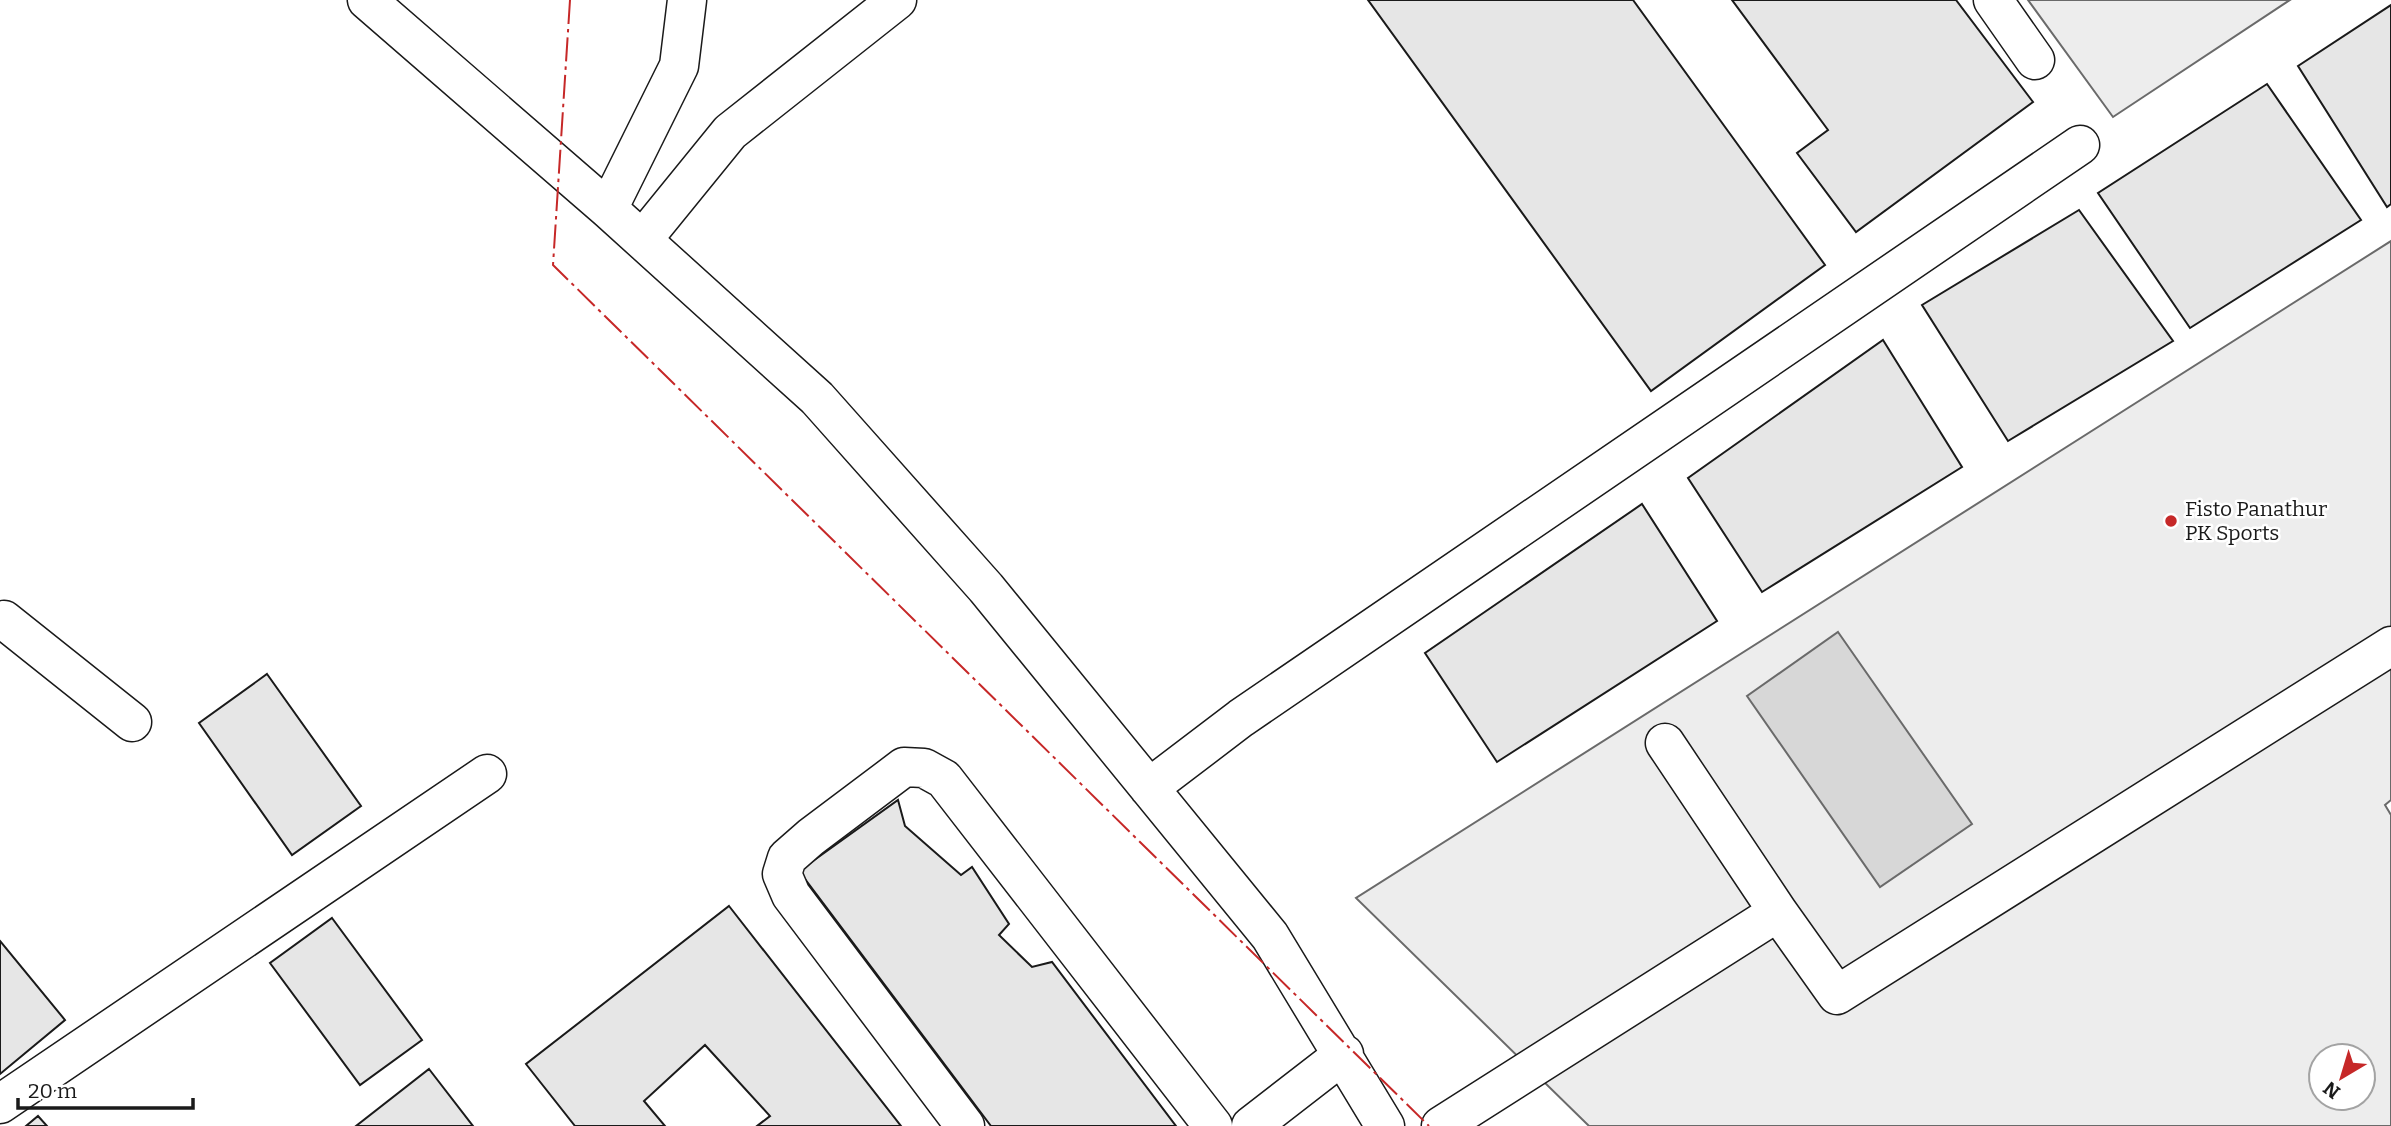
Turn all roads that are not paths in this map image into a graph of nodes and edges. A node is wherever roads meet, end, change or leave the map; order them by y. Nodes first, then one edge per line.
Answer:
1 (368, 0) edge
2 (687, 0) edge
3 (897, 0) edge
4 (1993, 0) edge
5 (2035, 60) dead end
6 (2080, 145) dead end
7 (608, 209) junction
8 (643, 240) junction
9 (1, 620) edge
10 (2391, 646) edge
11 (132, 722) dead end
12 (1665, 743) dead end
13 (487, 774) dead end
14 (1149, 788) junction
15 (1778, 912) junction
16 (1338, 1058) junction
17 (0, 1104) edge
18 (965, 1126) edge
19 (1213, 1126) edge
20 (1251, 1126) edge
21 (1385, 1126) edge
22 (1441, 1126) edge

1 - 7 street
2 - 7 street
3 - 8 street
4 - 5 street
6 - 14 street
7 - 8 street
8 - 14 street
9 - 11 street
10 - 15 street
12 - 15 street
13 - 17 street
14 - 16 street
15 - 22 street
16 - 20 street
16 - 21 street
18 - 19 street

